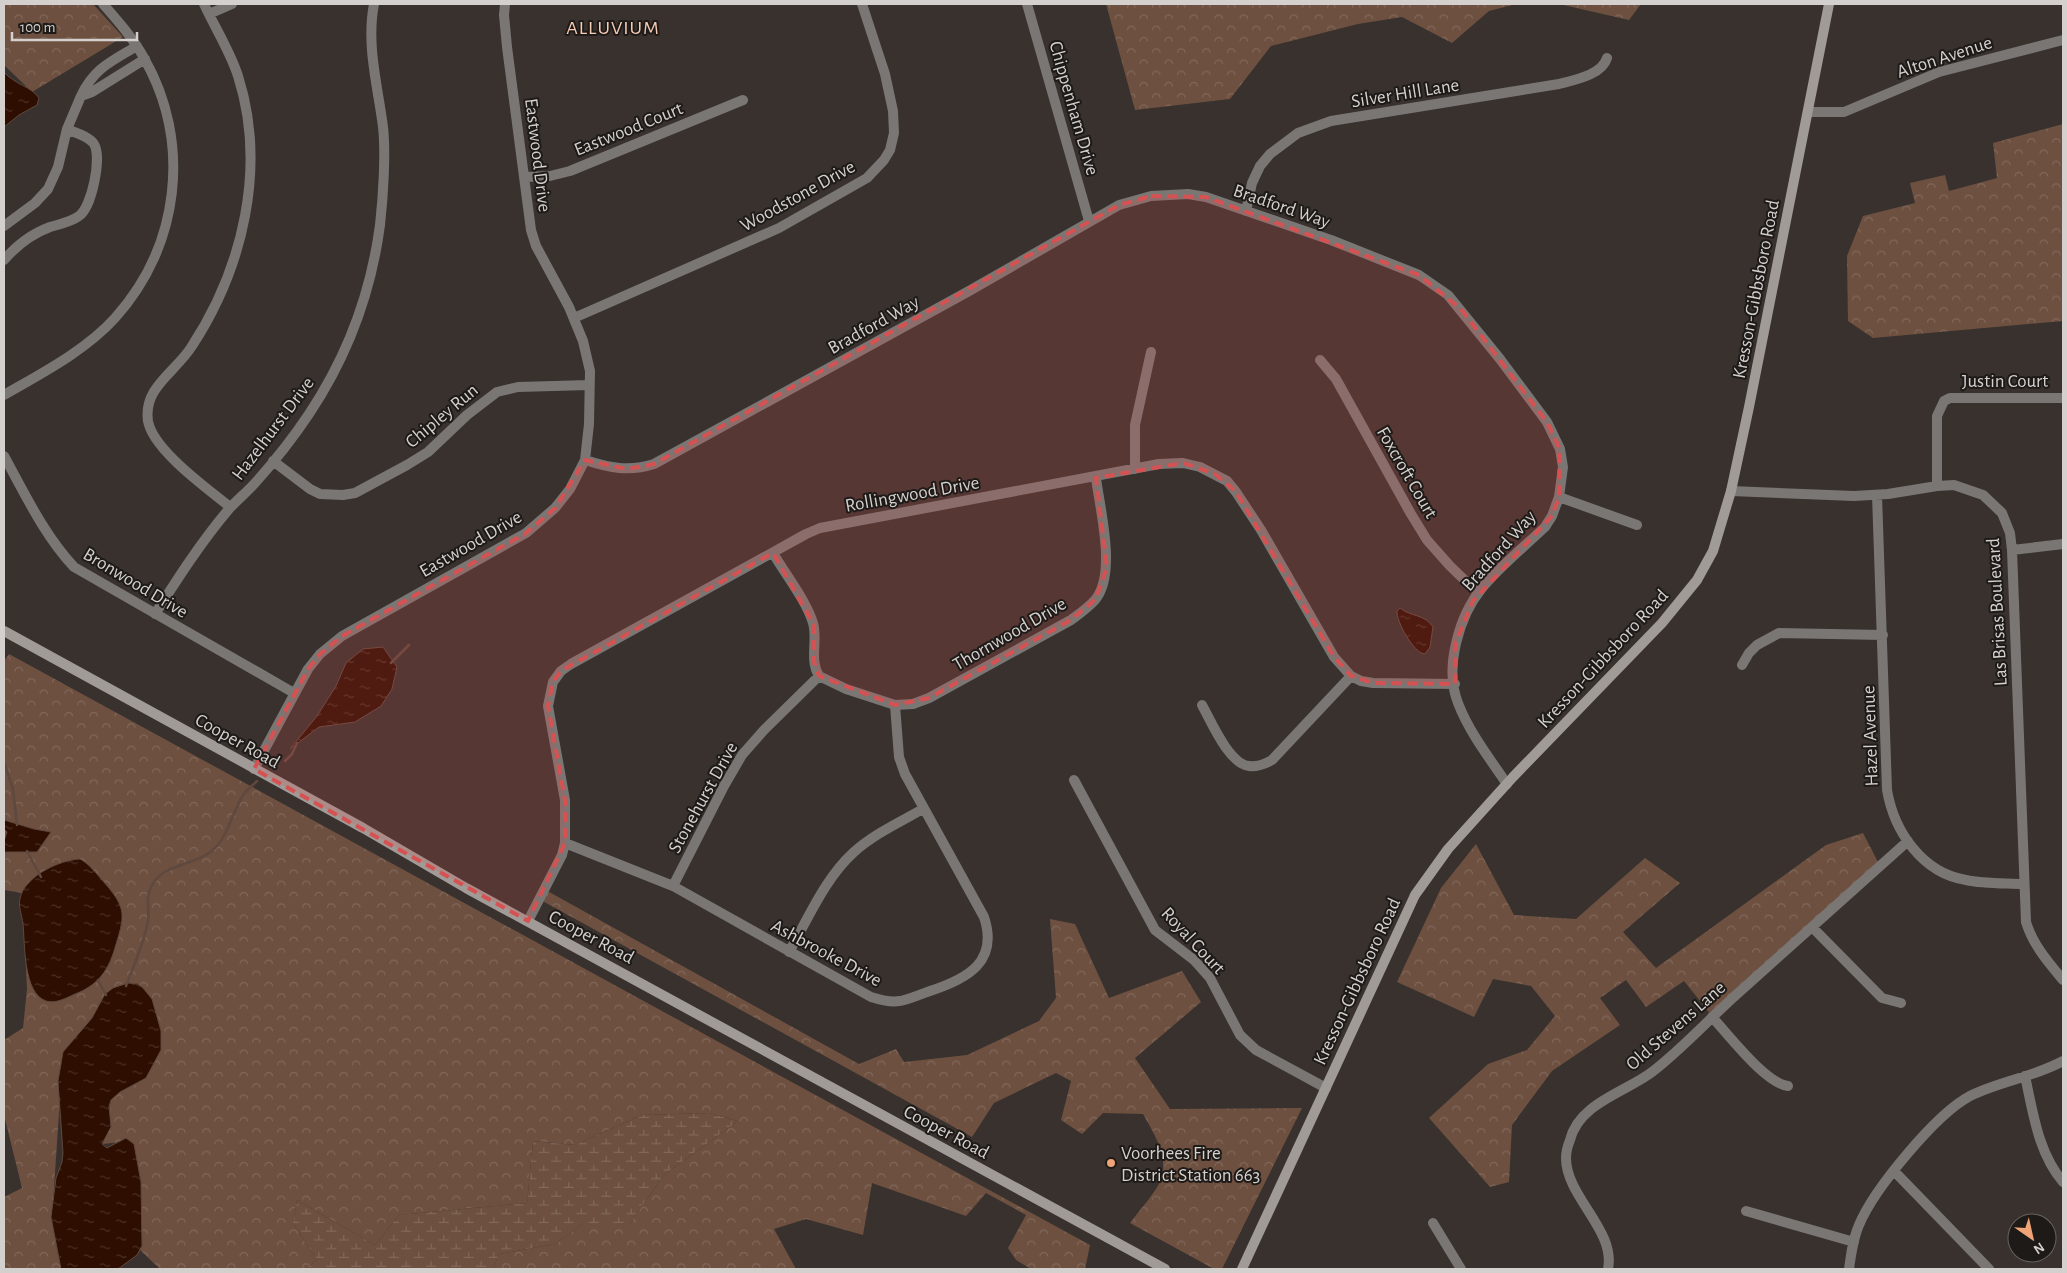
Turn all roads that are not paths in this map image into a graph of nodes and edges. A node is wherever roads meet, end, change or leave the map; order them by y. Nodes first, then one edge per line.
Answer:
1 (103, 4) edge
2 (204, 4) edge
3 (232, 4) edge
4 (374, 4) edge
5 (505, 4) edge
6 (862, 4) edge
7 (1027, 4) edge
8 (1829, 4) edge
9 (209, 14) junction
10 (2063, 40) edge
11 (137, 46) junction
12 (1607, 58) dead end
13 (145, 59) junction
14 (81, 96) junction
15 (743, 100) dead end
16 (1808, 112) junction
17 (67, 130) junction
18 (524, 177) junction
19 (1246, 210) junction
20 (1090, 222) junction
21 (4, 226) edge
22 (4, 260) edge
23 (574, 318) junction
24 (1152, 352) dead end
25 (1320, 360) dead end
26 (589, 385) junction
27 (4, 395) edge
28 (2063, 398) edge
29 (4, 456) edge
30 (585, 460) junction
31 (273, 461) junction
32 (1136, 469) junction
33 (1096, 478) junction
34 (1937, 486) junction
35 (1731, 491) junction
36 (1877, 495) junction
37 (1559, 498) junction
38 (230, 507) junction
39 (1637, 526) dead end
40 (2063, 544) edge
41 (2012, 550) junction
42 (772, 552) junction
43 (1478, 593) junction
44 (155, 614) junction
45 (4, 631) edge
46 (1883, 635) junction
47 (1742, 666) dead end
48 (819, 676) junction
49 (1352, 676) junction
50 (1455, 684) junction
51 (294, 693) junction
52 (895, 705) junction
53 (1202, 705) dead end
54 (254, 769) junction
55 (1074, 780) dead end
56 (1507, 784) junction
57 (923, 809) junction
58 (1908, 841) junction
59 (565, 843) junction
60 (2024, 884) junction
61 (673, 886) junction
62 (528, 921) junction
63 (1812, 927) junction
64 (789, 952) junction
65 (2063, 980) edge
66 (1901, 1003) dead end
67 (1712, 1017) junction
68 (2063, 1061) edge
69 (2025, 1076) junction
70 (1788, 1086) dead end
71 (1326, 1088) junction
72 (1894, 1170) junction
73 (2063, 1182) edge
74 (1746, 1211) dead end
75 (1433, 1223) dead end
76 (1854, 1242) junction
77 (1165, 1269) edge
78 (1242, 1269) edge
79 (1460, 1269) edge
80 (1608, 1269) edge
81 (1850, 1269) edge
82 (1989, 1269) edge

1 - 11 street
2 - 9 street
3 - 9 street
4 - 31 street, Hazelhurst Drive
5 - 18 street, Eastwood Drive
6 - 23 street, Woodstone Drive
7 - 20 street, Chippenham Drive
8 - 16 street, Kresson-Gibbsboro Road
9 - 38 street
10 - 16 street, Alton Avenue
11 - 13 street
11 - 14 street
12 - 19 street, Silver Hill Lane
13 - 14 street
13 - 27 street
14 - 17 street
15 - 18 street, Eastwood Court
16 - 35 street, Kresson-Gibbsboro Road
17 - 21 street
17 - 22 street
18 - 23 street, Eastwood Drive
19 - 20 street, Bradford Way
19 - 37 street, Bradford Way
20 - 30 street, Bradford Way
23 - 26 street, Eastwood Drive
24 - 32 street
25 - 43 street, Foxcroft Court
26 - 30 street, Eastwood Drive
26 - 31 street, Chipley Run
28 - 34 street, Justin Court
29 - 44 street, Bronwood Drive
30 - 51 street, Eastwood Drive
31 - 38 street, Hazelhurst Drive
32 - 33 street, Rollingwood Drive
32 - 49 street, Rollingwood Drive
33 - 42 street, Rollingwood Drive
33 - 52 street, Thornwood Drive
34 - 36 street, Las Brisas Boulevard
34 - 41 street, Las Brisas Boulevard
35 - 36 street, Las Brisas Boulevard
35 - 56 street, Kresson-Gibbsboro Road
36 - 46 street, Hazel Avenue
37 - 39 street
37 - 43 street, Bradford Way
38 - 44 street, Hazelhurst Drive
40 - 41 street
41 - 60 street, Las Brisas Boulevard
42 - 48 street
42 - 59 street, Rollingwood Drive
43 - 50 street, Bradford Way
44 - 51 street, Bronwood Drive
45 - 54 street, Cooper Road
46 - 47 street
46 - 58 street, Hazel Avenue
48 - 52 street, Thornwood Drive
48 - 61 street, Stonehurst Drive
49 - 50 street, Rollingwood Drive
49 - 53 street
50 - 56 street, Bradford Way
51 - 54 street, Eastwood Drive
52 - 57 street, Ashbrooke Drive
54 - 62 street, Cooper Road
55 - 71 street, Royal Court
56 - 71 street, Kresson-Gibbsboro Road
57 - 64 street
57 - 64 street, Ashbrooke Drive
58 - 60 street, Hazel Avenue
58 - 63 street, Old Stevens Lane
59 - 61 street, Ashbrooke Drive
59 - 62 street, Rollingwood Drive
60 - 65 street, Las Brisas Boulevard
61 - 64 street, Ashbrooke Drive
62 - 77 street, Cooper Road
63 - 66 street
63 - 67 street, Old Stevens Lane
67 - 70 street
67 - 80 street, Old Stevens Lane
68 - 69 street
69 - 72 street
69 - 73 street
71 - 78 street, Kresson-Gibbsboro Road
72 - 76 street
72 - 82 street
74 - 76 street
75 - 79 street
76 - 81 street

